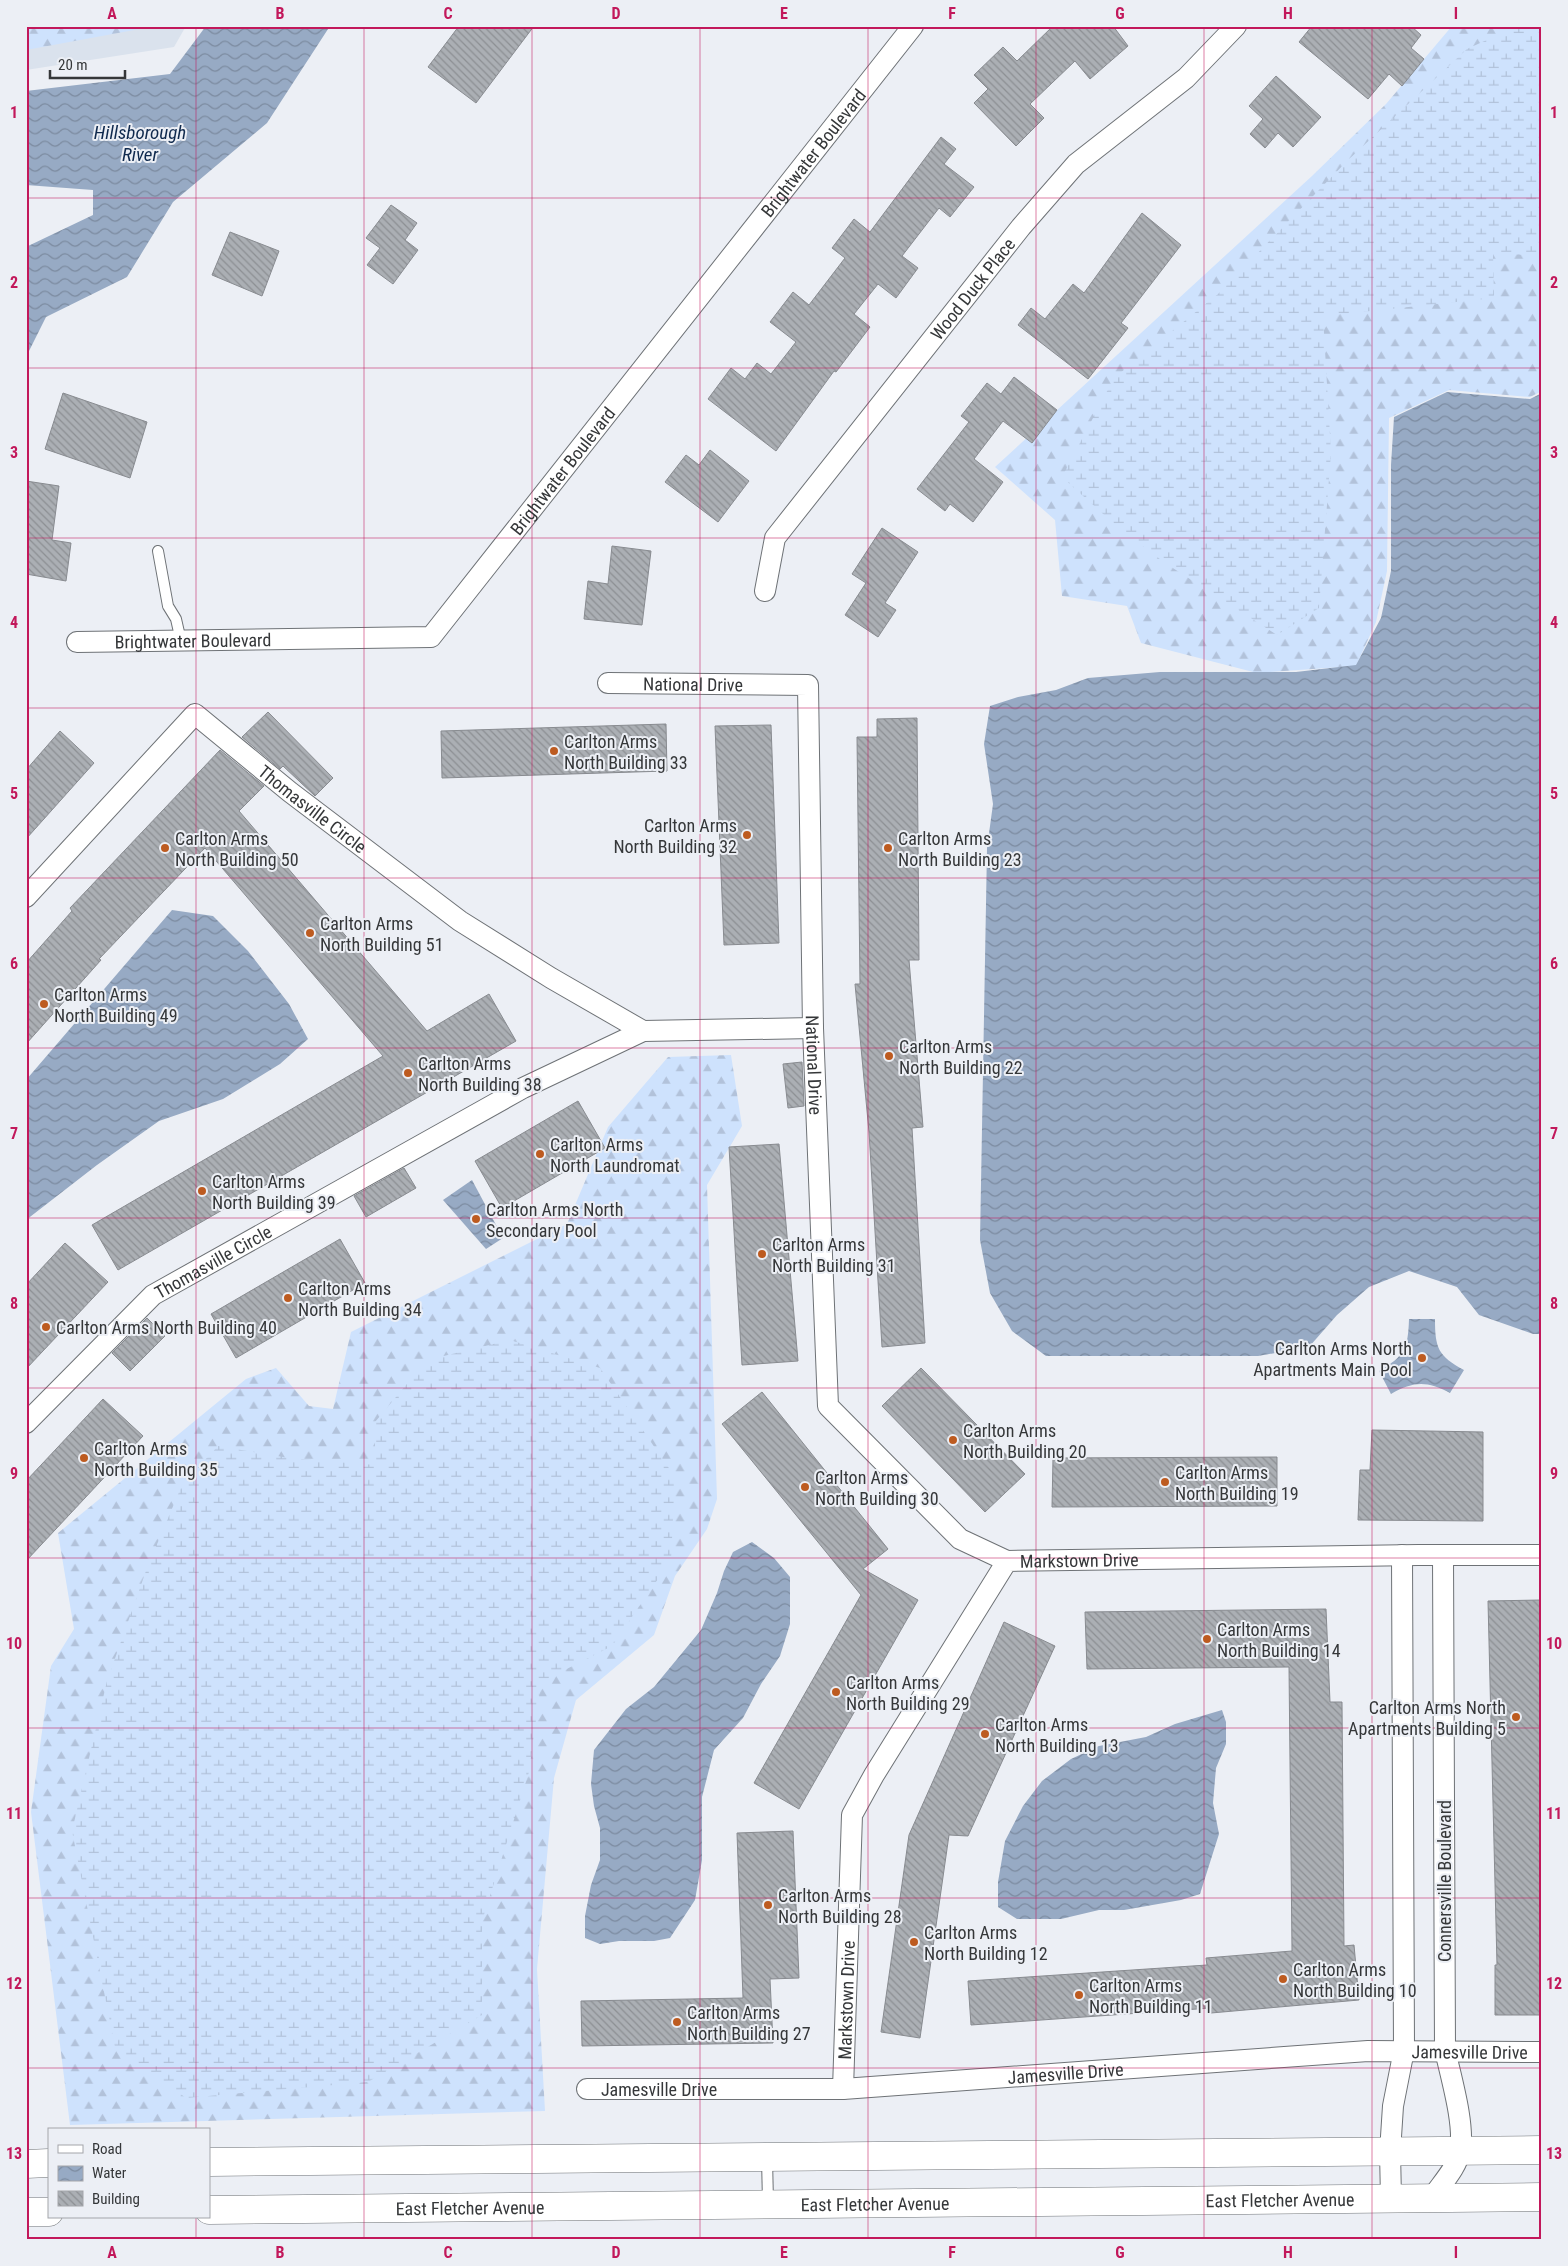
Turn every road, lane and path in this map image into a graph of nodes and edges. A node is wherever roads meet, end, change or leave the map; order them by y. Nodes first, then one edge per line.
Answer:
1 (913, 26) edge
2 (1236, 26) edge
3 (158, 551) dead end
4 (766, 591) dead end
5 (182, 641) junction
6 (77, 642) dead end
7 (608, 683) dead end
8 (26, 897) edge
9 (813, 1028) junction
10 (643, 1031) junction
11 (26, 1422) edge
12 (1402, 1555) junction
13 (1443, 1555) junction
14 (1542, 1555) edge
15 (1007, 1561) junction
16 (1404, 2050) junction
17 (1445, 2050) junction
18 (1542, 2052) edge
19 (587, 2088) dead end
20 (843, 2088) junction
21 (1542, 2150) edge
22 (1460, 2151) junction
23 (1390, 2152) junction
24 (767, 2156) junction
25 (210, 2162) edge
26 (48, 2163) edge
27 (26, 2164) edge
28 (1542, 2197) edge
29 (1391, 2198) junction
30 (1432, 2198) junction
31 (768, 2204) junction
32 (210, 2210) edge
33 (26, 2212) edge
34 (48, 2212) edge

1 - 5 street, Brightwater Boulevard
2 - 4 street, Wood Duck Place
3 - 5 lane
5 - 6 street, Brightwater Boulevard
7 - 9 street, National Drive
8 - 10 street, Thomasville Circle
9 - 10 street, Thomasville Circle
9 - 15 street, National Drive
10 - 11 street, Thomasville Circle
12 - 13 street, Markstown Drive
12 - 15 street, Markstown Drive
12 - 16 street
13 - 14 street, Markstown Drive
13 - 17 street, Connersville Boulevard
15 - 20 street, Markstown Drive
16 - 17 street, Jamesville Drive
16 - 20 street, Jamesville Drive
16 - 23 street
17 - 18 street, Jamesville Drive
17 - 22 street, Connersville Boulevard
19 - 20 street, Jamesville Drive
21 - 22 main road
22 - 23 main road
22 - 30 street, Connersville Boulevard
23 - 24 main road
23 - 29 street
24 - 25 main road
24 - 31 lane
26 - 27 main road
28 - 30 main road, East Fletcher Avenue
29 - 30 main road, East Fletcher Avenue
29 - 31 main road, East Fletcher Avenue
31 - 32 main road, East Fletcher Avenue
33 - 34 main road

